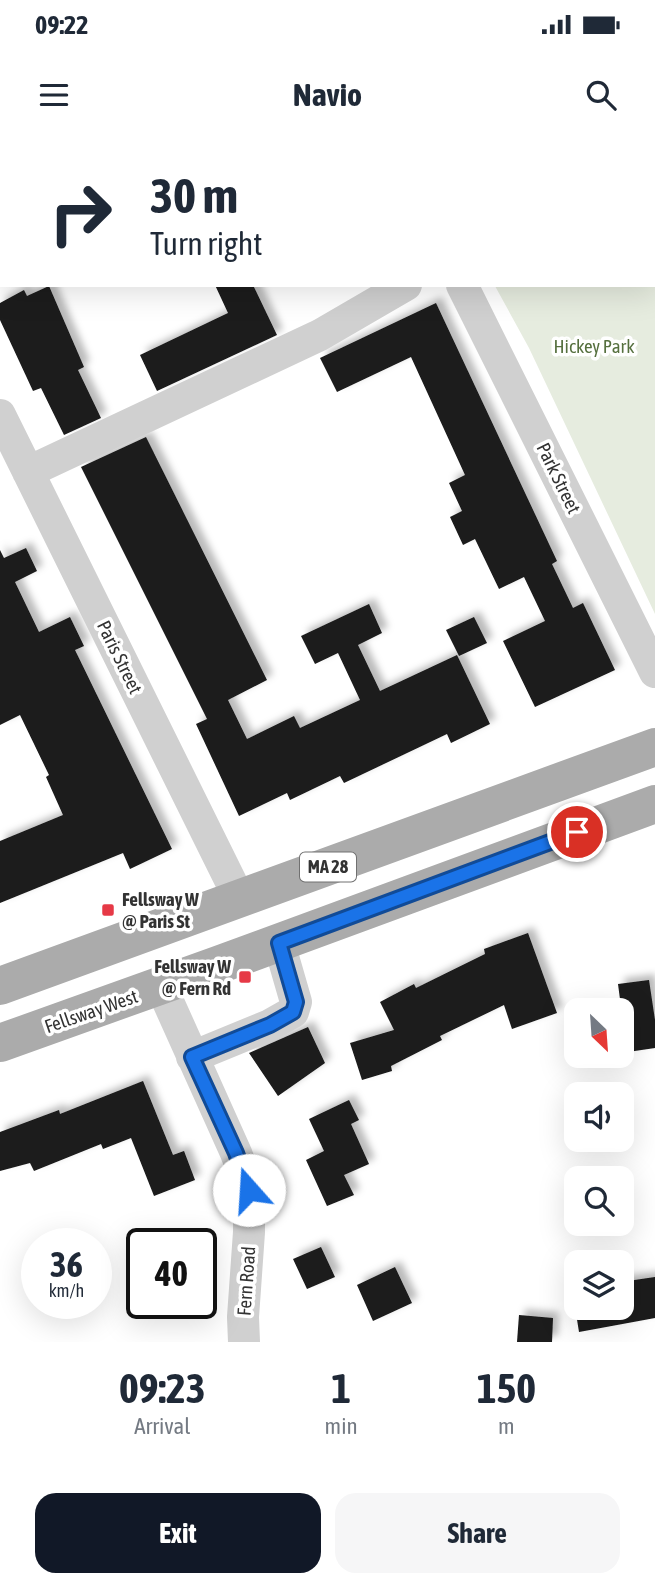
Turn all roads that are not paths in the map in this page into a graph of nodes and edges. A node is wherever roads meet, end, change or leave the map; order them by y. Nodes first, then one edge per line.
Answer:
1 (403, 287) edge
2 (463, 287) edge
3 (0, 415) edge
4 (28, 472) junction
5 (655, 672) edge
6 (655, 747) edge
7 (655, 804) edge
8 (240, 900) junction
9 (279, 943) junction
10 (0, 986) edge
11 (161, 986) junction
12 (0, 1043) edge
13 (192, 1057) junction
14 (244, 1342) edge

1 - 4 street
2 - 5 street, Park Street
3 - 4 street, Paris Street
4 - 8 street, Paris Street
6 - 8 main road, MA 28
7 - 9 main road, Fellsway West
8 - 10 main road, MA 28
9 - 11 main road, Fellsway West
9 - 13 street
11 - 12 main road, Fellsway West
11 - 13 street, Fern Road
13 - 14 street, Fern Road

